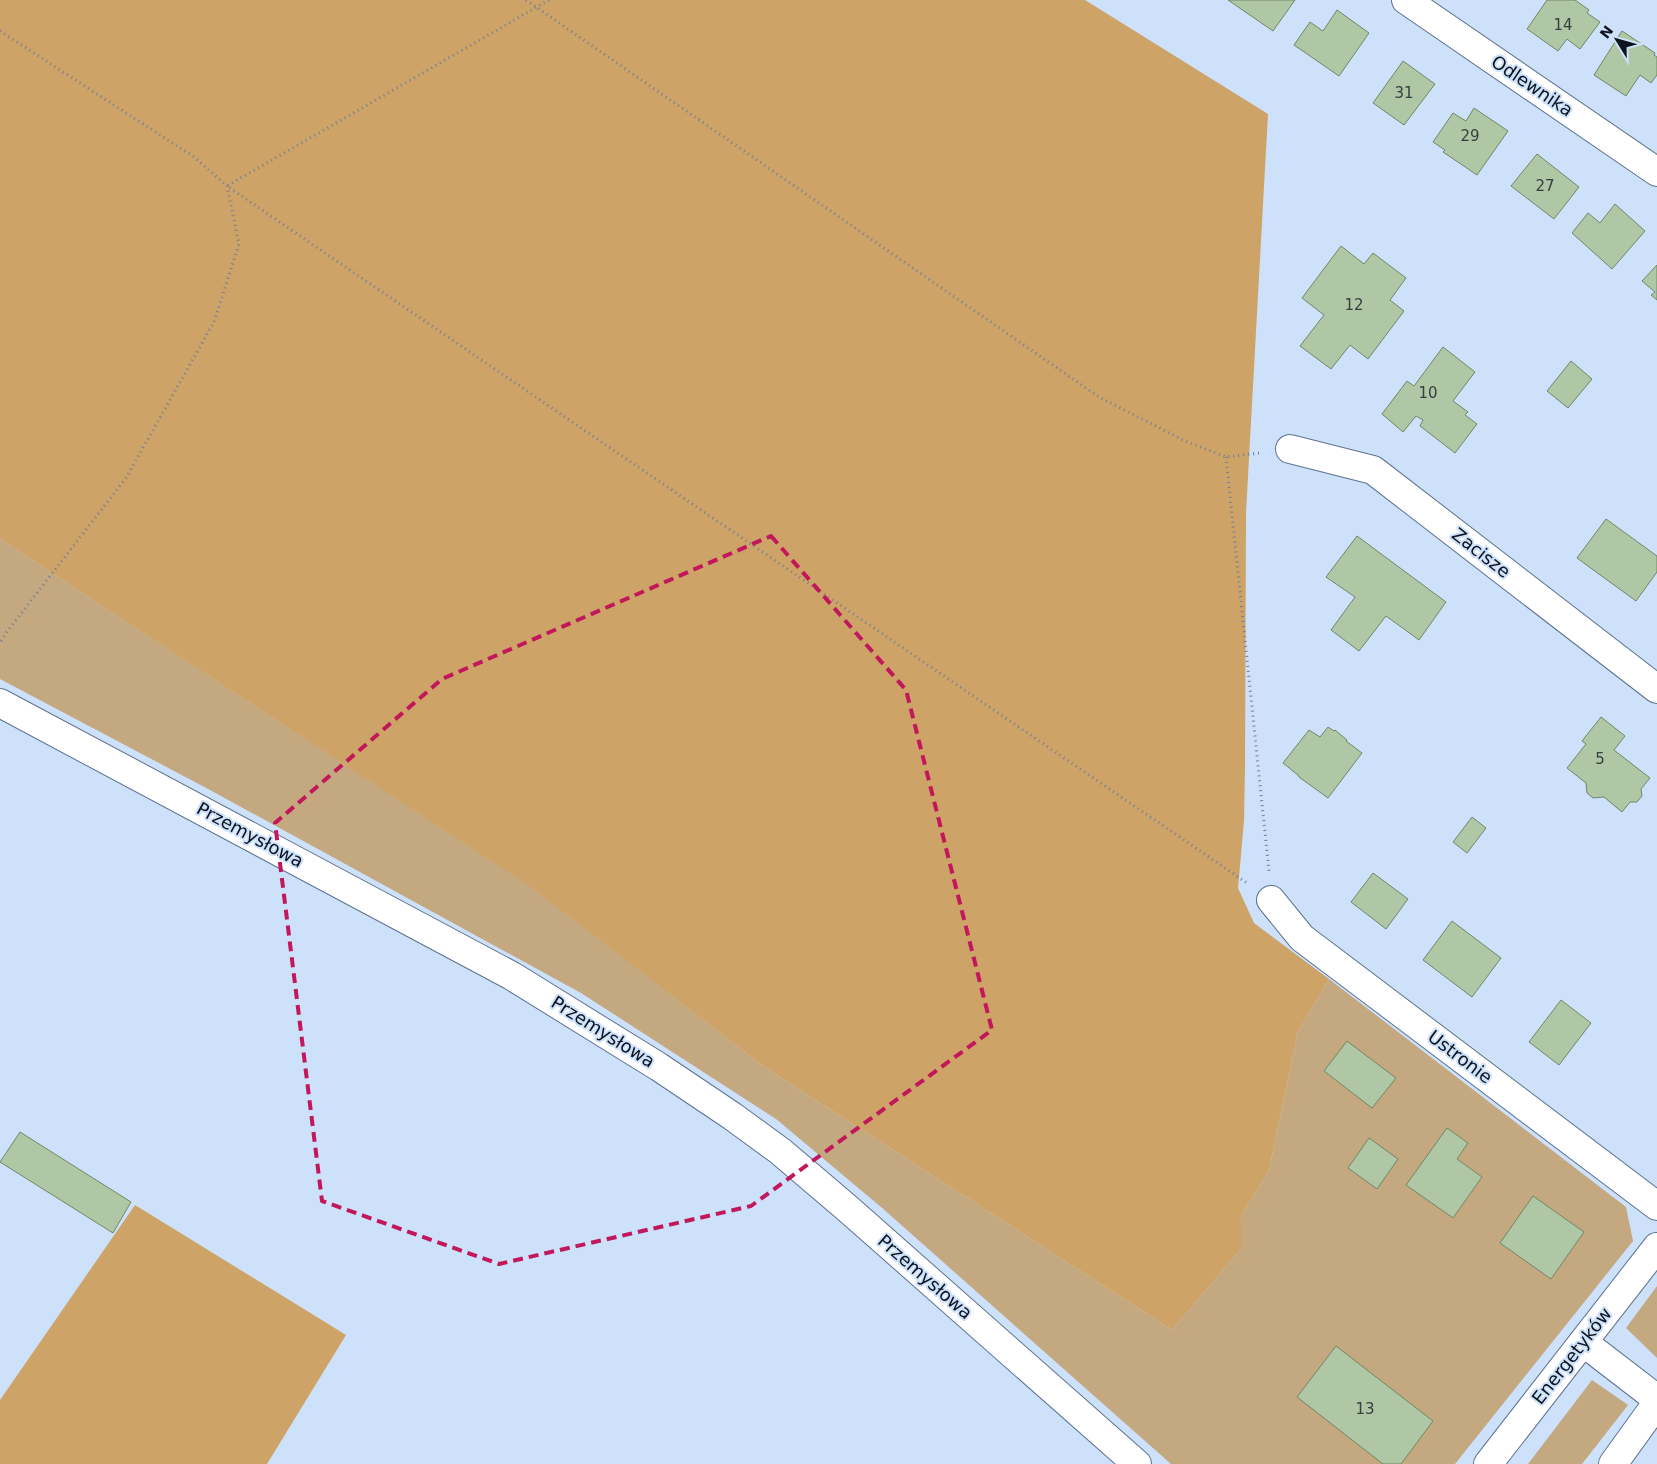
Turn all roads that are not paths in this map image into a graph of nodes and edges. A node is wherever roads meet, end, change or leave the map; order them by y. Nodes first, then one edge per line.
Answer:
1 (1406, 0) edge
2 (1657, 172) edge
3 (1290, 449) road end
4 (1657, 689) edge
5 (0, 703) edge
6 (1272, 900) road end
7 (1657, 1206) edge
8 (1657, 1248) edge
9 (1583, 1342) junction
10 (1657, 1399) edge
11 (1657, 1403) edge
12 (1137, 1464) edge
13 (1488, 1464) edge
14 (1613, 1464) edge

1 - 2 street, Odlewnika
3 - 4 street, Zacisze
5 - 12 street, Przemysłowa
6 - 7 street, Ustronie
8 - 9 street, Energetyków
9 - 10 street
9 - 13 street, Energetyków
11 - 14 street

